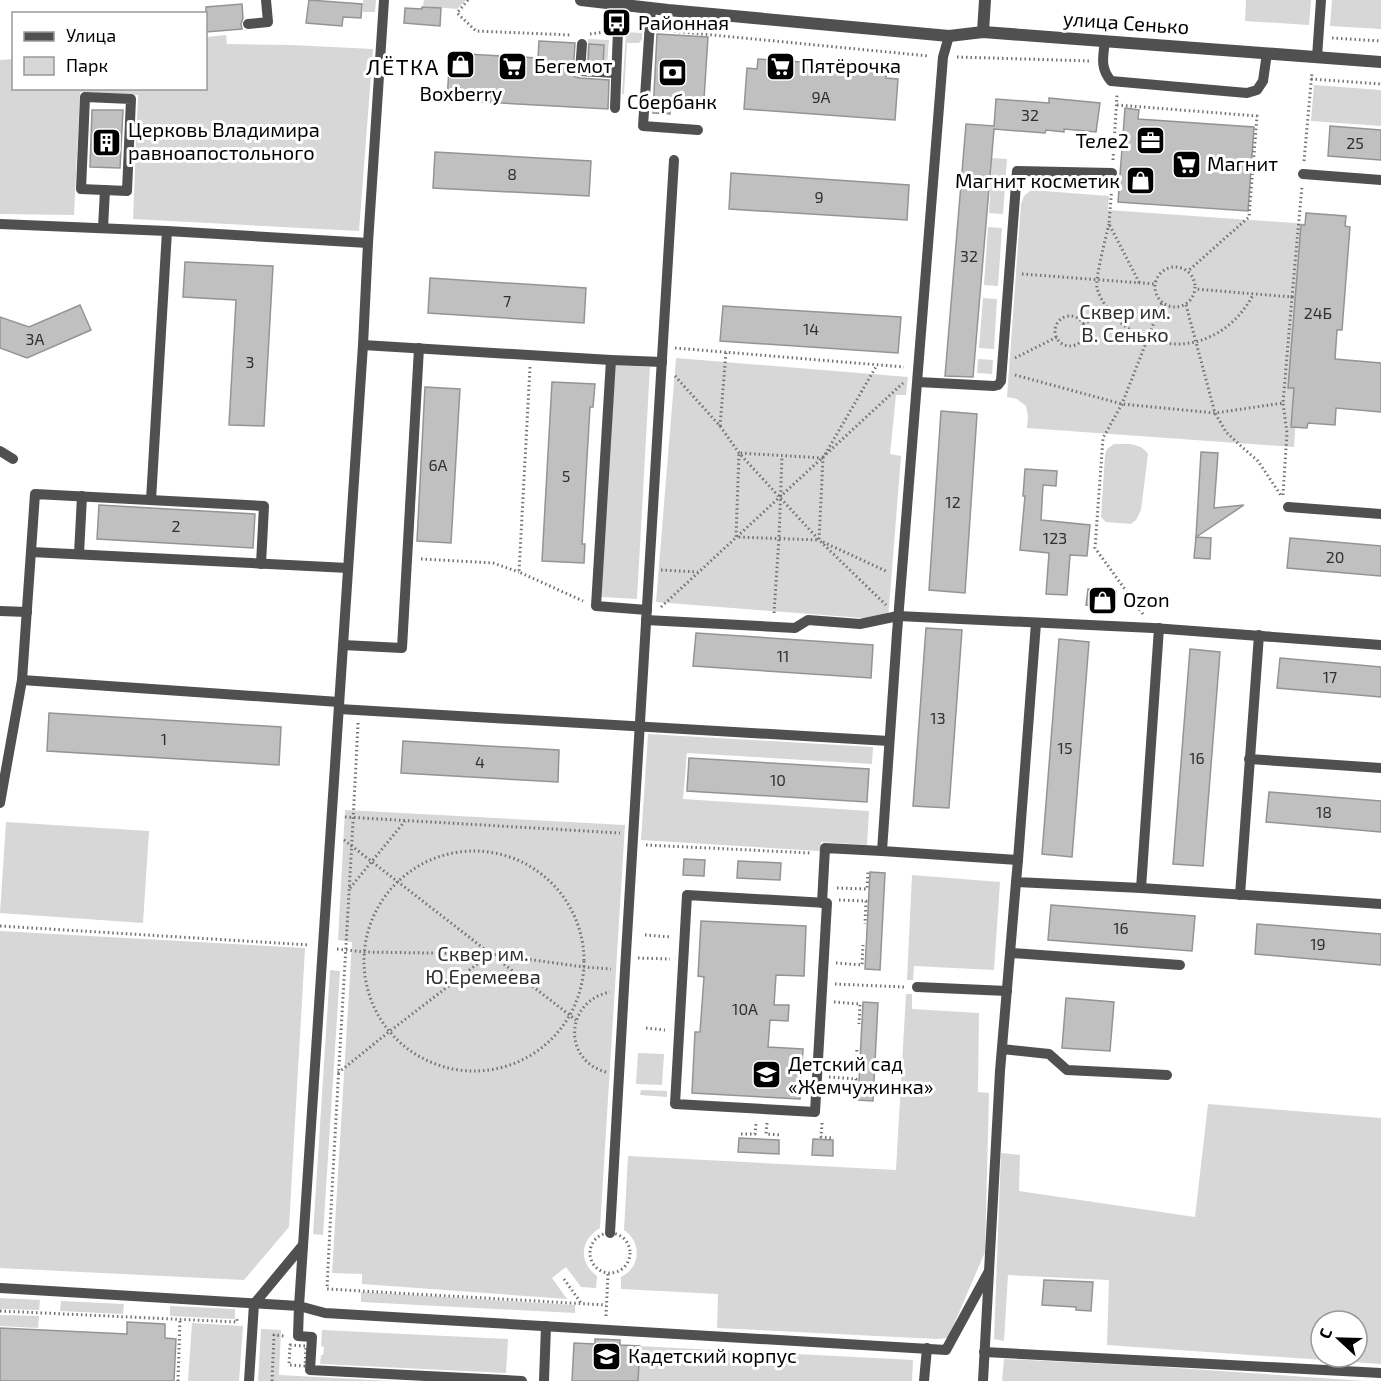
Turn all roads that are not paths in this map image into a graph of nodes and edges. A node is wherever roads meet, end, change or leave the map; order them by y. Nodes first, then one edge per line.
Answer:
1 (266, 0) edge
2 (384, 0) edge
3 (581, 0) edge
4 (985, 0) edge
5 (1321, 0) edge
6 (619, 4) junction
7 (668, 5) edge
8 (651, 8) junction
9 (248, 24) dead end
10 (983, 32) junction
11 (949, 36) junction
12 (581, 40) road end
13 (1105, 41) junction
14 (1267, 53) junction
15 (1317, 57) junction
16 (1381, 62) edge
17 (616, 73) junction
18 (615, 108) dead end
19 (698, 130) dead end
20 (674, 160) dead end
21 (1112, 173) dead end
22 (1303, 174) dead end
23 (1381, 180) edge
24 (105, 190) junction
25 (0, 224) edge
26 (103, 228) junction
27 (167, 231) junction
28 (368, 243) junction
29 (363, 345) junction
30 (419, 348) junction
31 (611, 360) junction
32 (662, 362) junction
33 (918, 382) junction
34 (0, 451) edge
35 (13, 459) dead end
36 (82, 496) junction
37 (151, 500) junction
38 (1288, 507) dead end
39 (1381, 514) edge
40 (31, 552) junction
41 (79, 554) junction
42 (261, 564) junction
43 (348, 568) junction
44 (0, 611) edge
45 (27, 612) junction
46 (647, 615) junction
47 (898, 616) junction
48 (1035, 623) junction
49 (1156, 628) junction
50 (1259, 635) junction
51 (343, 645) junction
52 (1381, 645) edge
53 (22, 680) junction
54 (339, 706) junction
55 (639, 727) junction
56 (889, 741) junction
57 (1249, 759) junction
58 (1381, 768) edge
59 (0, 803) edge
60 (882, 851) junction
61 (1018, 860) junction
62 (1016, 882) junction
63 (1141, 888) junction
64 (1240, 895) junction
65 (822, 903) junction
66 (1381, 904) edge
67 (1011, 953) junction
68 (1180, 965) dead end
69 (918, 987) road end
70 (1007, 991) junction
71 (1002, 1049) junction
72 (1167, 1075) dead end
73 (610, 1233) road end
74 (303, 1245) junction
75 (989, 1271) junction
76 (0, 1288) edge
77 (254, 1304) junction
78 (299, 1306) junction
79 (546, 1326) junction
80 (927, 1348) junction
81 (984, 1352) junction
82 (1381, 1373) edge
83 (249, 1381) edge
84 (522, 1381) edge
85 (544, 1381) edge
86 (924, 1381) edge
87 (983, 1381) edge

1 - 9 lane
2 - 28 lane
3 - 6 street, улица Сенько
4 - 10 street
5 - 15 lane
6 - 8 street, улица Сенько
6 - 17 lane
7 - 8 street, улица Сенько
7 - 11 street, улица Сенько
8 - 19 lane
10 - 11 street, улица Сенько
10 - 13 street, улица Сенько
11 - 33 lane
12 - 17 lane
13 - 14 street, улица Сенько
13 - 14 lane
14 - 15 street, улица Сенько
15 - 16 street, улица Сенько
17 - 18 lane
20 - 32 lane
21 - 33 lane
22 - 23 lane
24 - 24 lane
24 - 26 lane
25 - 26 lane
26 - 27 lane
27 - 28 lane
27 - 37 lane
28 - 29 lane
29 - 30 lane
29 - 43 lane
30 - 31 lane
30 - 51 lane
31 - 32 lane
31 - 46 lane
32 - 46 lane
33 - 47 lane
34 - 35 lane
36 - 37 lane
36 - 40 lane
36 - 41 lane
37 - 42 lane
38 - 39 lane
40 - 41 lane
40 - 45 lane
41 - 42 lane
42 - 43 lane
43 - 51 lane
44 - 45 lane
45 - 53 lane
46 - 47 lane
46 - 55 lane
47 - 48 lane
47 - 56 lane
48 - 49 lane
48 - 61 lane
49 - 50 lane
49 - 63 lane
50 - 52 lane
50 - 57 lane
51 - 54 lane
53 - 54 lane
53 - 59 lane
54 - 55 lane
54 - 74 lane
55 - 56 lane
55 - 73 lane
56 - 60 lane
57 - 58 lane
57 - 64 lane
60 - 61 lane
60 - 65 lane
61 - 62 lane
62 - 63 lane
62 - 67 lane
63 - 64 lane
64 - 66 lane
65 - 65 lane
67 - 68 lane
67 - 70 lane
69 - 70 lane
70 - 71 lane
71 - 72 lane
71 - 75 lane
74 - 77 lane
74 - 78 lane
75 - 80 lane
75 - 81 lane
76 - 77 lane
77 - 78 lane
77 - 83 lane
78 - 79 lane
78 - 84 lane
79 - 80 lane
79 - 85 lane
80 - 86 lane
81 - 82 lane
81 - 87 lane

